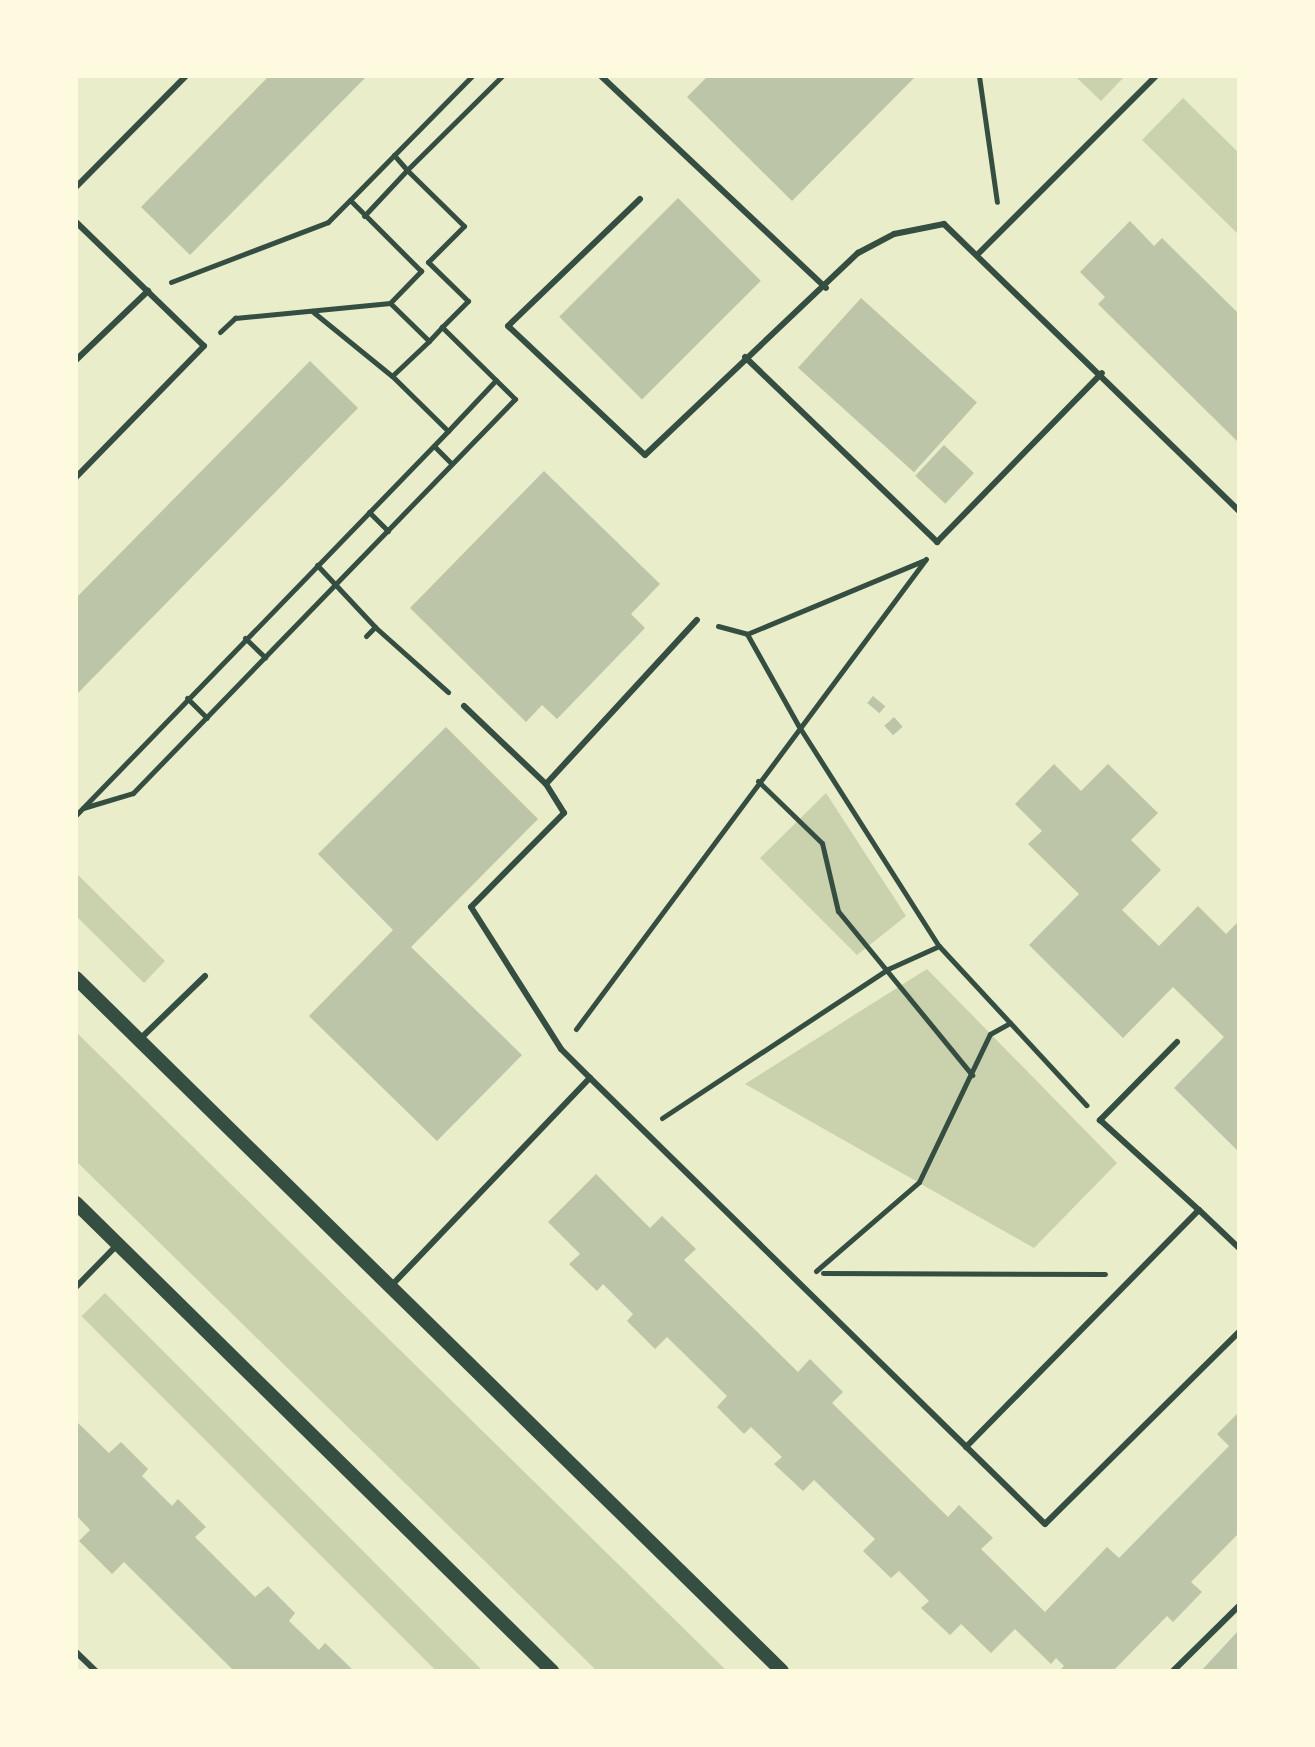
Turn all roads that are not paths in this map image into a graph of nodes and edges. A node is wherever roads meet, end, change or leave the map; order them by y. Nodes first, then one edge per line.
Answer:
1 (186, 76) edge
2 (601, 76) edge
3 (1156, 76) edge
4 (76, 187) edge
5 (640, 199) dead end
6 (76, 222) edge
7 (979, 253) junction
8 (826, 288) junction
9 (148, 291) junction
10 (745, 357) junction
11 (76, 360) edge
12 (1102, 373) junction
13 (76, 477) edge
14 (1239, 511) edge
15 (697, 620) road end
16 (464, 706) road end
17 (546, 784) junction
18 (205, 976) dead end
19 (76, 978) edge
20 (139, 1040) junction
21 (1177, 1042) dead end
22 (590, 1078) junction
23 (76, 1203) edge
24 (1199, 1210) junction
25 (118, 1244) junction
26 (1239, 1248) edge
27 (391, 1286) junction
28 (76, 1287) edge
29 (1239, 1332) edge
30 (966, 1447) junction
31 (1239, 1606) edge
32 (76, 1652) edge
33 (96, 1671) edge
34 (552, 1671) edge
35 (782, 1671) edge
36 (1173, 1671) edge

1 - 4 lane
2 - 8 lane
3 - 7 lane
5 - 10 lane
6 - 9 lane
7 - 8 lane
7 - 12 lane
8 - 10 lane
9 - 11 lane
9 - 13 lane
10 - 12 lane
12 - 14 lane
15 - 17 lane
16 - 17 lane
17 - 22 lane
18 - 20 lane
19 - 20 street
20 - 27 street
21 - 24 lane
22 - 27 lane
22 - 30 lane
23 - 25 street
24 - 26 lane
24 - 30 lane
25 - 28 lane
25 - 34 street
27 - 35 street
29 - 30 lane
31 - 36 lane
32 - 33 lane

